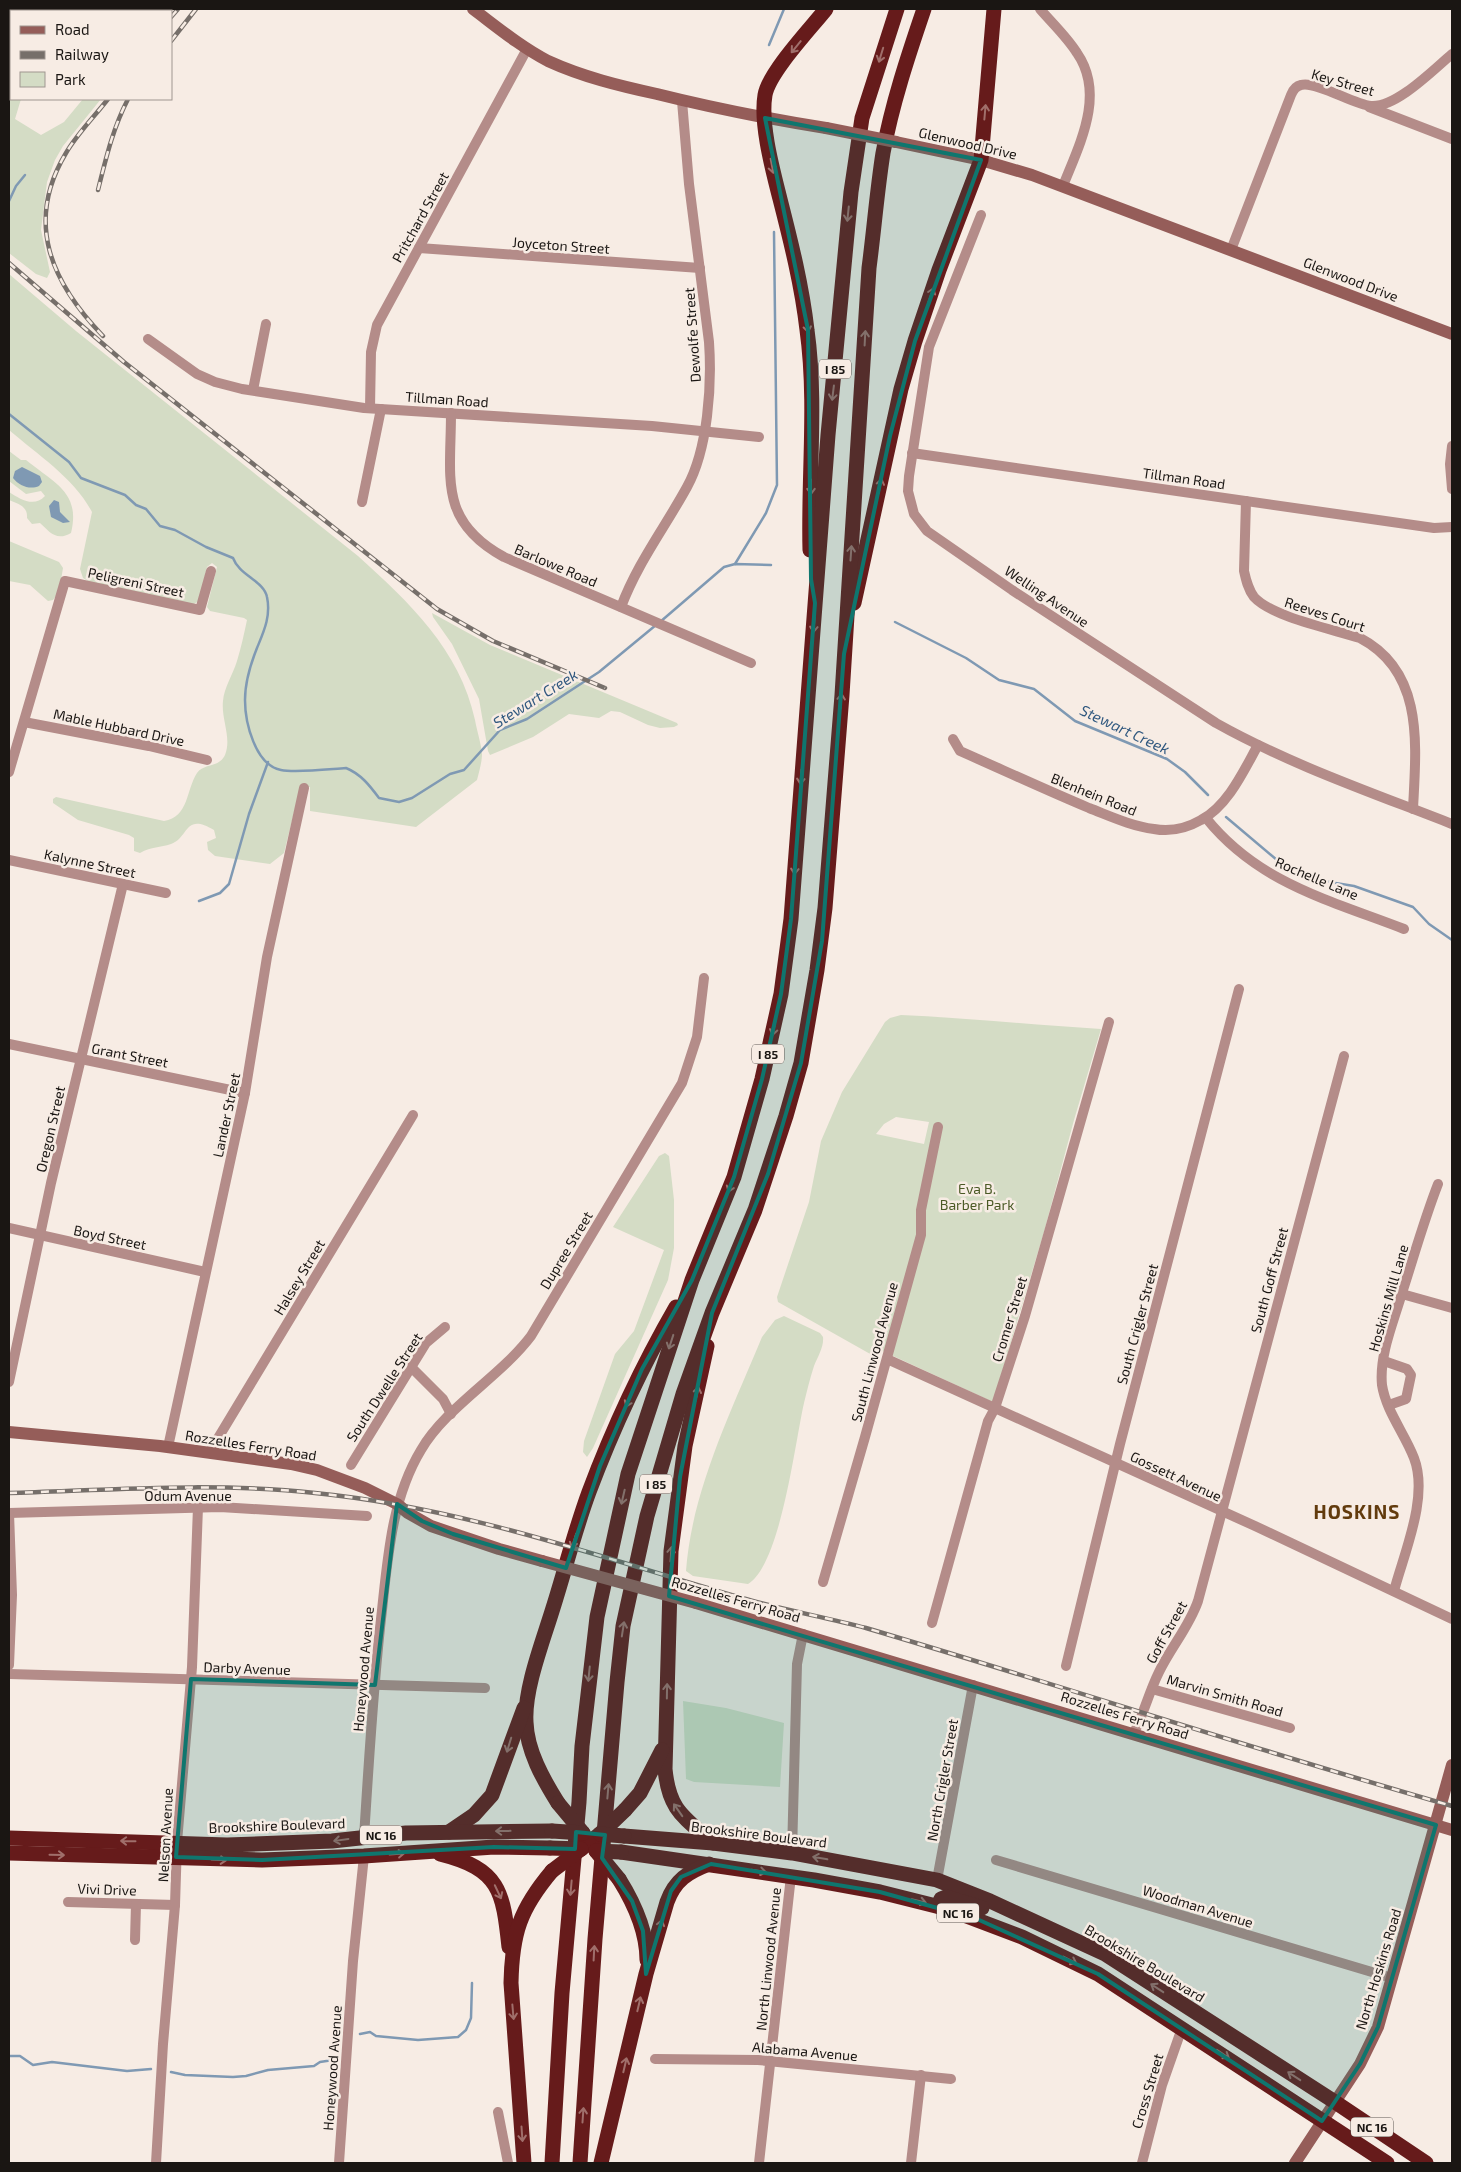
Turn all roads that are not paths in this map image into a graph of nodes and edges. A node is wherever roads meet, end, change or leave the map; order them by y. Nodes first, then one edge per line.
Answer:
1 (473, 9) edge
2 (826, 9) edge
3 (897, 9) edge
4 (924, 9) edge
5 (994, 9) edge
6 (1040, 9) edge
7 (527, 49) junction
8 (1452, 54) edge
9 (682, 101) junction
10 (1366, 105) junction
11 (765, 118) junction
12 (1452, 139) edge
13 (981, 160) junction
14 (1063, 186) junction
15 (981, 215) dead end
16 (419, 248) junction
17 (1231, 250) junction
18 (700, 268) junction
19 (266, 324) dead end
20 (1452, 334) edge
21 (148, 339) dead end
22 (253, 390) junction
23 (370, 408) junction
24 (381, 409) junction
25 (451, 413) junction
26 (704, 432) junction
27 (759, 436) dead end
28 (1452, 446) edge
29 (912, 453) junction
30 (1452, 488) edge
31 (1246, 501) junction
32 (362, 502) dead end
33 (1452, 527) edge
34 (211, 570) dead end
35 (815, 603) junction
36 (621, 607) junction
37 (844, 654) junction
38 (751, 663) dead end
39 (24, 722) junction
40 (953, 740) dead end
41 (1258, 745) junction
42 (207, 760) dead end
43 (9, 772) edge
44 (304, 788) dead end
45 (1413, 809) junction
46 (1206, 818) junction
47 (1452, 824) edge
48 (9, 860) edge
49 (123, 884) junction
50 (166, 893) dead end
51 (1404, 929) dead end
52 (704, 978) dead end
53 (1239, 989) dead end
54 (1109, 1022) dead end
55 (9, 1044) edge
56 (1344, 1056) dead end
57 (81, 1060) junction
58 (245, 1093) junction
59 (413, 1115) dead end
60 (938, 1127) dead end
61 (1438, 1184) dead end
62 (9, 1228) edge
63 (40, 1236) junction
64 (205, 1272) junction
65 (692, 1280) junction
66 (1402, 1294) junction
67 (1452, 1308) edge
68 (712, 1312) junction
69 (445, 1327) dead end
70 (887, 1359) junction
71 (1384, 1362) junction
72 (411, 1367) junction
73 (9, 1382) edge
74 (1389, 1405) junction
75 (995, 1408) junction
76 (452, 1414) junction
77 (9, 1432) edge
78 (168, 1447) junction
79 (209, 1452) junction
80 (1116, 1463) junction
81 (351, 1465) dead end
82 (397, 1504) junction
83 (198, 1508) junction
84 (1222, 1512) junction
85 (9, 1513) edge
86 (367, 1516) dead end
87 (823, 1582) dead end
88 (1394, 1591) junction
89 (1452, 1619) edge
90 (932, 1622) dead end
91 (803, 1634) junction
92 (9, 1665) edge
93 (1066, 1666) dead end
94 (9, 1674) edge
95 (191, 1679) junction
96 (973, 1685) junction
97 (375, 1686) junction
98 (485, 1688) dead end
99 (1152, 1689) junction
100 (527, 1700) junction
101 (1290, 1728) dead end
102 (1134, 1733) junction
103 (666, 1740) junction
104 (1452, 1765) edge
105 (1436, 1825) junction
106 (1452, 1830) edge
107 (449, 1832) junction
108 (364, 1837) junction
109 (9, 1838) edge
110 (590, 1842) junction
111 (713, 1843) junction
112 (176, 1850) junction
113 (429, 1852) junction
114 (792, 1853) junction
115 (9, 1854) edge
116 (364, 1856) junction
117 (996, 1860) dead end
118 (711, 1864) junction
119 (791, 1876) junction
120 (937, 1880) junction
121 (68, 1902) dead end
122 (136, 1904) junction
123 (175, 1905) junction
124 (938, 1906) junction
125 (1047, 1926) junction
126 (135, 1940) dead end
127 (511, 1964) junction
128 (646, 1974) junction
129 (1392, 1978) junction
130 (1182, 2028) junction
131 (656, 2059) dead end
132 (771, 2061) junction
133 (921, 2075) junction
134 (951, 2079) dead end
135 (1335, 2102) junction
136 (498, 2112) dead end
137 (1322, 2121) junction
138 (156, 2163) edge
139 (339, 2163) edge
140 (508, 2163) edge
141 (524, 2163) edge
142 (552, 2163) edge
143 (580, 2163) edge
144 (601, 2163) edge
145 (759, 2163) edge
146 (911, 2163) edge
147 (1142, 2163) edge
148 (1295, 2163) edge
149 (1387, 2163) edge
150 (1426, 2163) edge

1 - 7 street, Glenwood Drive
2 -> 11 highway
3 -> 35 highway, I 85
37 -> 4 highway, I 85
13 -> 5 highway
6 - 14 street
7 - 9 street, Glenwood Drive
7 - 16 street, Pritchard Street
8 - 10 street, Key Street
9 - 11 street, Glenwood Drive
9 - 18 street, Dewolfe Street
10 - 12 street
10 - 17 street, Key Street
11 - 13 street, Glenwood Drive, bridge
11 -> 35 highway
13 - 14 street, Glenwood Drive
37 -> 13 highway
14 - 17 street, Glenwood Drive
15 - 29 street, Welling Avenue
16 - 18 street, Joyceton Street
16 - 23 street, Pritchard Street
17 - 20 street, Glenwood Drive
18 - 26 street, Dewolfe Street
19 - 22 street
21 - 22 street, Tillman Road
22 - 23 street, Tillman Road
23 - 24 street, Tillman Road
24 - 25 street, Tillman Road
24 - 32 street
25 - 26 street, Tillman Road
25 - 36 street, Barlowe Road
26 - 27 street, Tillman Road
26 - 36 street, Dewolfe Street
28 - 30 street
29 - 31 street, Tillman Road
29 - 41 street, Welling Avenue
31 - 33 street, Tillman Road
31 - 45 street, Reeves Court
34 - 39 street, Peligreni Street
35 -> 65 highway, I 85
36 - 38 street, Barlowe Road
68 -> 37 highway, I 85
39 - 42 street, Mable Hubbard Drive
39 - 43 street
40 - 46 street, Blenhein Road
41 - 45 street, Welling Avenue
41 - 46 street, Blenhein Road
44 - 58 street, Lander Street
45 - 47 street, Welling Avenue
46 - 51 street, Rochelle Lane
48 - 49 street, Kalynne Street
49 - 50 street, Kalynne Street
49 - 57 street, Oregon Street
52 - 76 street, Dupree Street
53 - 80 street, South Crigler Street
54 - 75 street, Cromer Street
55 - 57 street, Grant Street
56 - 84 street, South Goff Street
57 - 58 street, Grant Street
57 - 63 street, Oregon Street
58 - 64 street, Lander Street
59 - 79 street, Halsey Street
60 - 70 street, South Linwood Avenue
61 - 66 street, Hoskins Mill Lane
62 - 63 street, Boyd Street
63 - 64 street, Boyd Street
63 - 73 street, Oregon Street
64 - 78 street, Lander Street
65 -> 100 highway
65 -> 142 highway, I 85
66 - 67 street
66 - 71 street, Hoskins Mill Lane
103 -> 68 highway
143 -> 68 highway, I 85
69 - 72 street, South Dwelle Street
70 - 75 street, Gossett Avenue
70 - 87 street, South Linwood Avenue
71 - 74 street, Hoskins Mill Lane
71 - 74 street
72 - 76 street
72 - 81 street, South Dwelle Street
74 - 88 street, Hoskins Mill Lane
75 - 80 street, Gossett Avenue
75 - 90 street, Cromer Street
76 - 82 street, Dupree Street
77 - 78 street, Rozzelles Ferry Road
78 - 79 street, Rozzelles Ferry Road
79 - 82 street, Rozzelles Ferry Road
80 - 84 street, Gossett Avenue
80 - 93 street, South Crigler Street
82 - 91 street, Rozzelles Ferry Road, bridge
82 - 97 street, Honeywood Avenue
83 - 85 street, Odum Avenue
83 - 86 street, Odum Avenue
83 - 95 street, Nelson Avenue
84 - 88 street, Gossett Avenue
84 - 99 street, Goff Street
85 - 92 street
88 - 89 street, Gossett Avenue
91 - 96 street, Rozzelles Ferry Road
91 - 114 street
94 - 95 street, Darby Avenue
95 - 97 street, Darby Avenue
95 - 112 street, Nelson Avenue
96 - 102 street, Rozzelles Ferry Road
96 - 120 street, North Crigler Street
97 - 98 street, Darby Avenue
97 - 108 street, Honeywood Avenue
99 - 101 street, Marvin Smith Road
99 - 102 street, Goff Street
100 -> 107 highway
100 - 110 highway, bridge
102 - 105 street, Rozzelles Ferry Road
103 - 110 highway, bridge
111 -> 103 highway
104 - 105 street, North Hoskins Road
105 - 106 street, Rozzelles Ferry Road
105 - 129 street, North Hoskins Road
107 - 108 highway, Brookshire Boulevard / NC 16
110 -> 107 highway, Brookshire Boulevard / NC 16, bridge
108 -> 112 highway, Brookshire Boulevard / NC 16
112 -> 109 highway, Brookshire Boulevard / NC 16
110 - 111 highway, Brookshire Boulevard / NC 16, bridge
110 - 113 highway, Brookshire Boulevard / NC 16, bridge
110 - 118 highway, Brookshire Boulevard / NC 16, bridge
110 - 127 highway, bridge
110 - 128 highway, bridge
111 - 114 highway, Brookshire Boulevard / NC 16
115 -> 112 highway, Brookshire Boulevard / NC 16
112 -> 116 highway, Brookshire Boulevard / NC 16
112 - 123 street, Nelson Avenue
116 -> 113 highway, Brookshire Boulevard / NC 16
113 -> 127 highway
120 -> 114 highway, Brookshire Boulevard / NC 16
116 - 139 street, Honeywood Avenue
117 - 129 street, Woodman Avenue
118 -> 119 highway, Brookshire Boulevard / NC 16
128 -> 118 highway
119 -> 124 highway, Brookshire Boulevard / NC 16
119 - 132 street, North Linwood Avenue
120 - 125 highway, Brookshire Boulevard / NC 16
121 - 122 street, Vivi Drive
122 - 123 street, Vivi Drive
122 - 126 street
123 - 138 street, Nelson Avenue
124 - 125 highway
124 -> 130 highway, Brookshire Boulevard / NC 16
135 -> 125 highway, Brookshire Boulevard / NC 16
127 -> 141 highway
144 -> 128 highway
129 - 135 street, North Hoskins Road
130 -> 137 highway, Brookshire Boulevard / NC 16
130 - 147 street, Cross Street
131 - 132 street, Alabama Avenue
132 - 133 street, Alabama Avenue
132 - 145 street, North Linwood Avenue
133 - 134 street, Alabama Avenue
133 - 146 street
135 - 137 street, North Hoskins Road
135 - 150 highway, Brookshire Boulevard / NC 16
136 - 140 street
137 - 148 street, North Hoskins Road
137 - 149 highway, Brookshire Boulevard / NC 16

